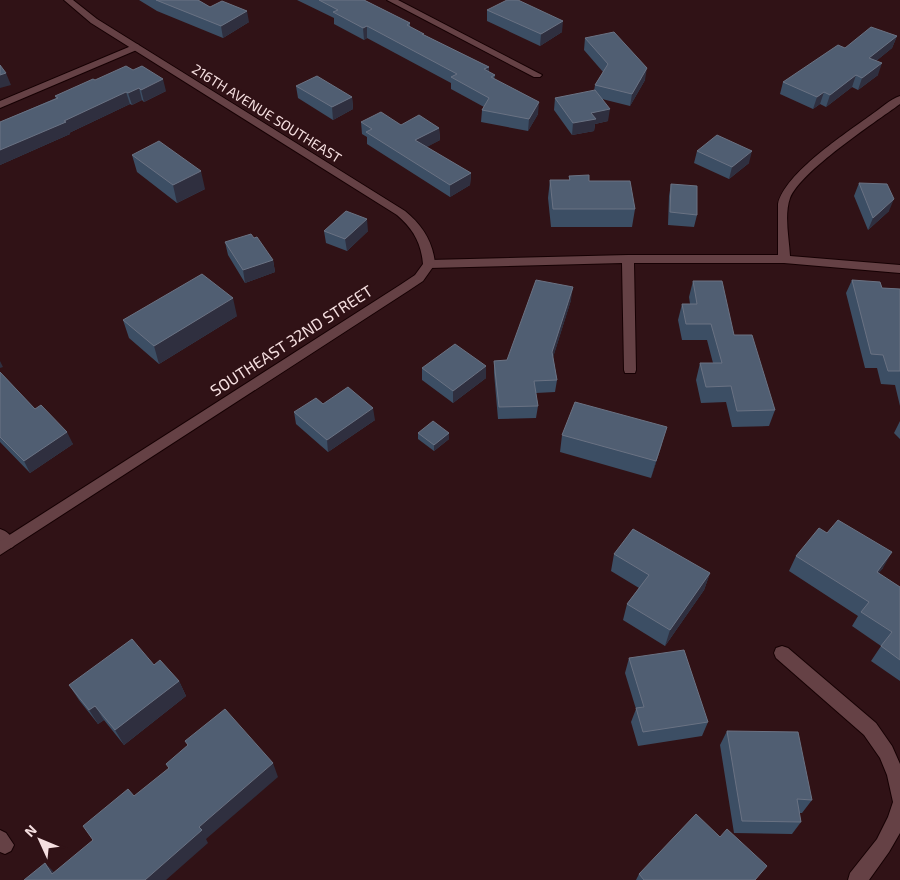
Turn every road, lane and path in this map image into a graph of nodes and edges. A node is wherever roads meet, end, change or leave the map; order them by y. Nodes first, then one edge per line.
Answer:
1 (68, 0) edge
2 (391, 0) edge
3 (136, 47) junction
4 (538, 75) dead end
5 (900, 98) edge
6 (0, 105) edge
7 (784, 259) junction
8 (628, 260) junction
9 (429, 264) junction
10 (900, 269) edge
11 (630, 370) dead end
12 (3, 542) edge
13 (782, 653) dead end
14 (900, 798) edge
15 (900, 806) edge
16 (856, 880) edge

1 - 3 street, 216TH AVENUE SOUTHEAST
2 - 4 street
3 - 6 street
3 - 9 street, 216TH AVENUE SOUTHEAST
5 - 7 street
7 - 8 street
7 - 10 street
8 - 9 street
8 - 11 street
9 - 12 street, SOUTHEAST 32ND STREET
13 - 14 street
15 - 16 street

